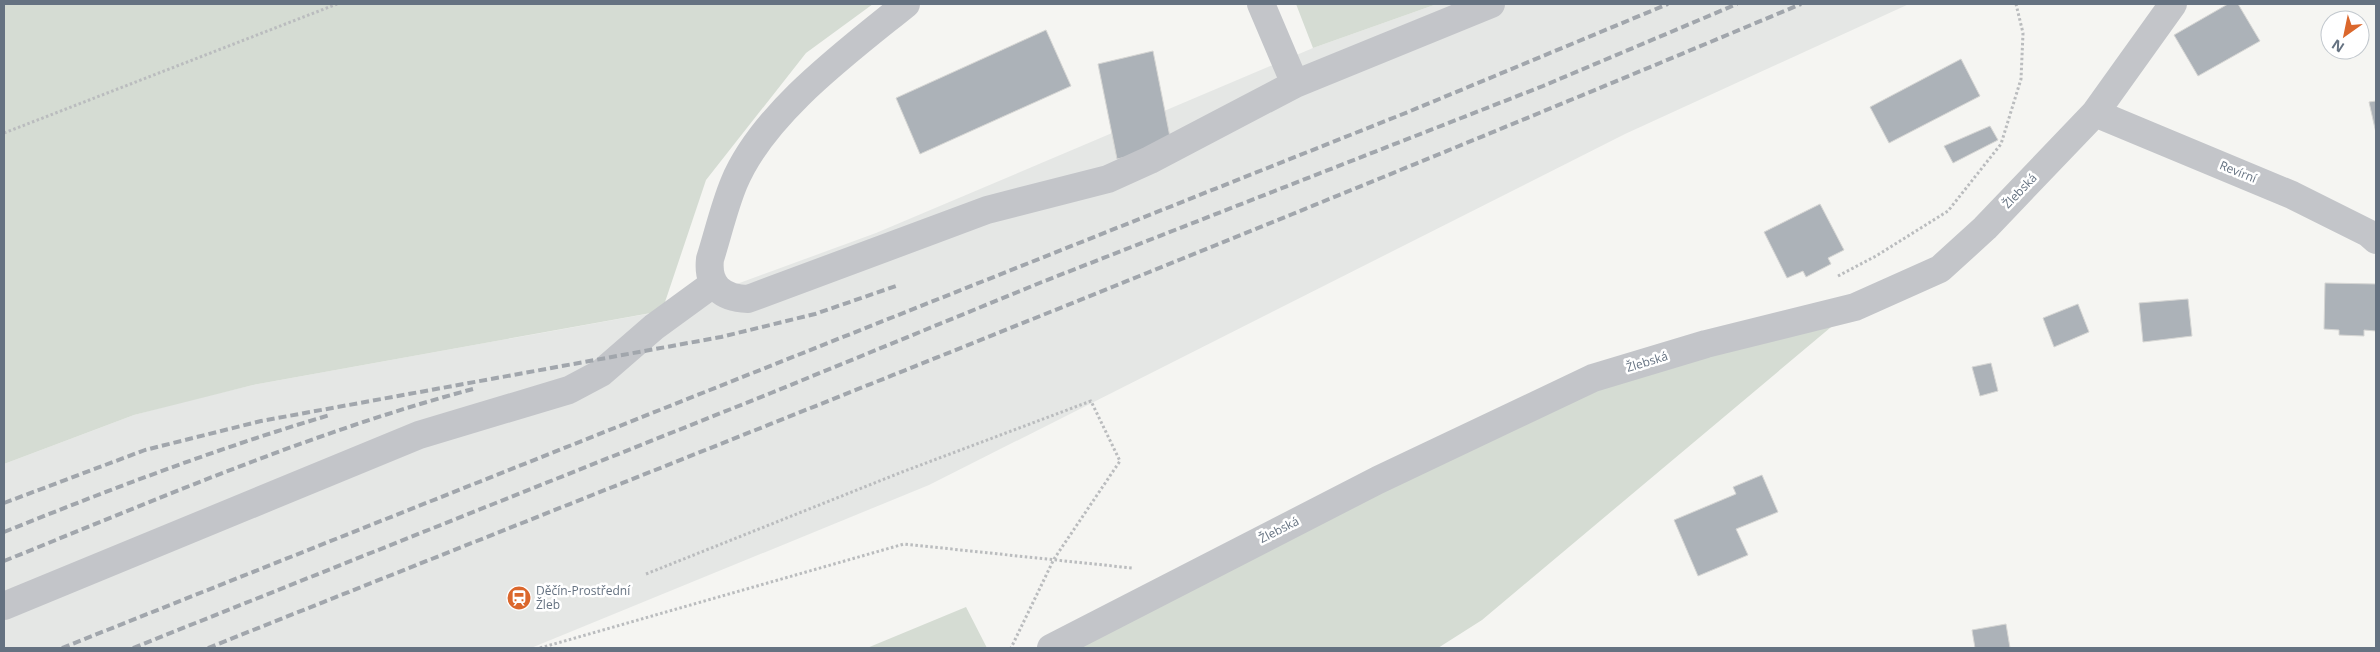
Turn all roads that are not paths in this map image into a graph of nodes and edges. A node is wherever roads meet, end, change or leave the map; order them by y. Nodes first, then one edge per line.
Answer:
1 (906, 4) edge
2 (1261, 4) edge
3 (1491, 4) edge
4 (2173, 4) edge
5 (1296, 84) junction
6 (2094, 113) junction
7 (2376, 240) edge
8 (713, 284) junction
9 (4, 606) edge
10 (1051, 648) edge

1 - 8 street
2 - 5 street
3 - 5 street
4 - 6 street, Žlebská
5 - 8 street
6 - 7 street, Revírní
6 - 10 street, Žlebská
8 - 9 street

